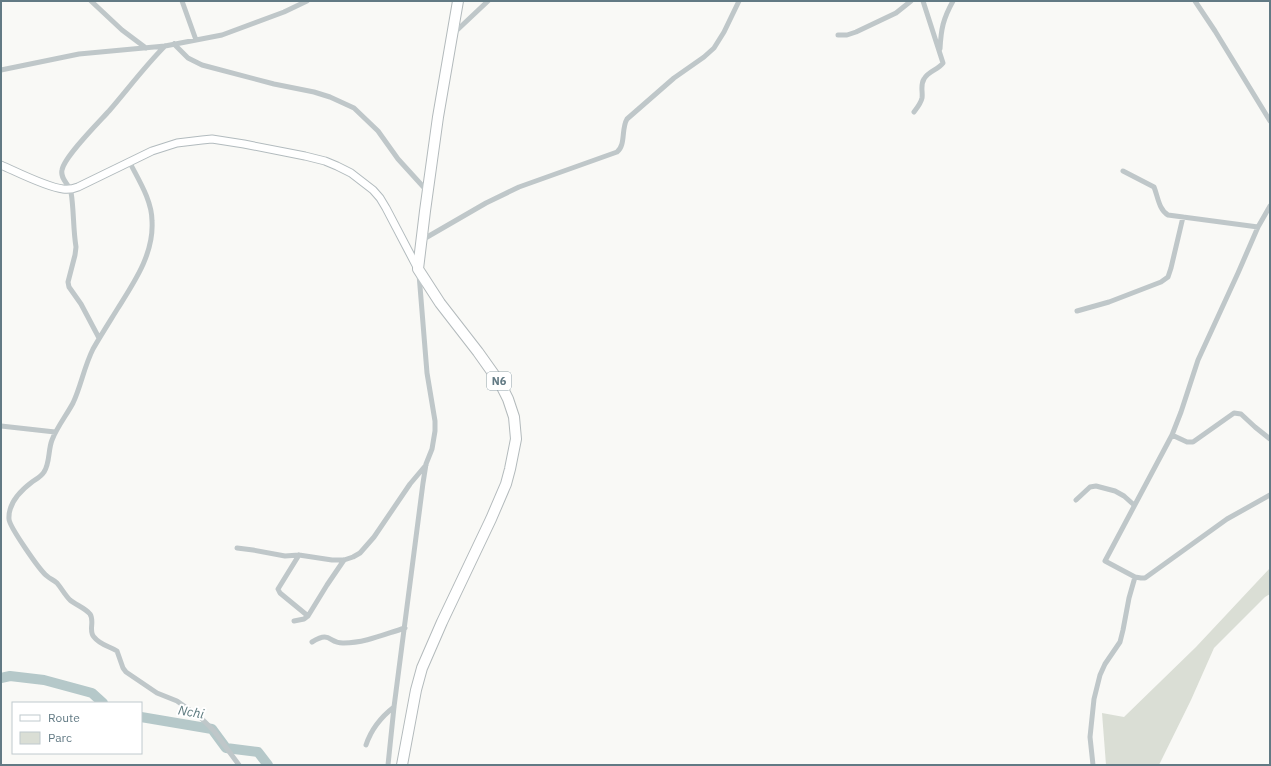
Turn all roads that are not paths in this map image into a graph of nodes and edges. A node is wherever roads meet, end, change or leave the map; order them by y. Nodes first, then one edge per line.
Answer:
1 (91, 1) edge
2 (182, 1) edge
3 (307, 1) edge
4 (458, 1) edge
5 (488, 1) edge
6 (739, 1) edge
7 (911, 1) edge
8 (924, 1) edge
9 (954, 1) edge
10 (1195, 1) edge
11 (838, 35) dead end
12 (452, 36) junction
13 (196, 40) junction
14 (174, 44) junction
15 (165, 46) junction
16 (146, 48) junction
17 (940, 51) junction
18 (1, 70) edge
19 (914, 112) dead end
20 (1270, 121) edge
21 (129, 161) junction
22 (1, 165) edge
23 (1123, 171) dead end
24 (70, 190) junction
25 (428, 192) junction
26 (1270, 206) edge
27 (1183, 217) junction
28 (1258, 228) junction
29 (421, 241) junction
30 (418, 269) junction
31 (1077, 310) dead end
32 (99, 338) junction
33 (1, 426) edge
34 (54, 432) junction
35 (1172, 435) junction
36 (1270, 439) edge
37 (426, 464) junction
38 (1270, 495) edge
39 (1076, 500) dead end
40 (1134, 505) junction
41 (237, 548) dead end
42 (299, 555) junction
43 (344, 560) junction
44 (1135, 577) junction
45 (308, 616) junction
46 (294, 621) dead end
47 (405, 628) junction
48 (312, 642) dead end
49 (394, 707) junction
50 (366, 745) dead end
51 (239, 765) edge
52 (388, 765) edge
53 (402, 765) edge
54 (1093, 765) edge

1 - 16 street
2 - 13 street
3 - 13 street
4 - 12 highway
5 - 12 street
6 - 29 street
7 - 11 street
8 - 17 street
9 - 17 street
10 - 20 street
12 - 25 highway
13 - 14 street
14 - 15 street
14 - 25 street
15 - 16 street
15 - 24 street
16 - 18 street
17 - 19 street
21 - 24 main road
21 - 30 main road
21 - 32 street
22 - 24 main road
23 - 27 street
24 - 32 street
25 - 29 highway
26 - 28 street
27 - 28 street
27 - 31 street
28 - 35 street
29 - 30 highway
30 - 37 street
30 - 53 highway, N6
32 - 34 street
33 - 34 street
34 - 51 street
35 - 36 street
35 - 40 street
37 - 43 street
37 - 47 street
38 - 44 street
39 - 40 street
40 - 44 street
41 - 42 street
42 - 43 street
42 - 45 street
43 - 45 street
44 - 54 street
45 - 46 street
47 - 48 street
47 - 49 street
49 - 50 street
49 - 52 street

